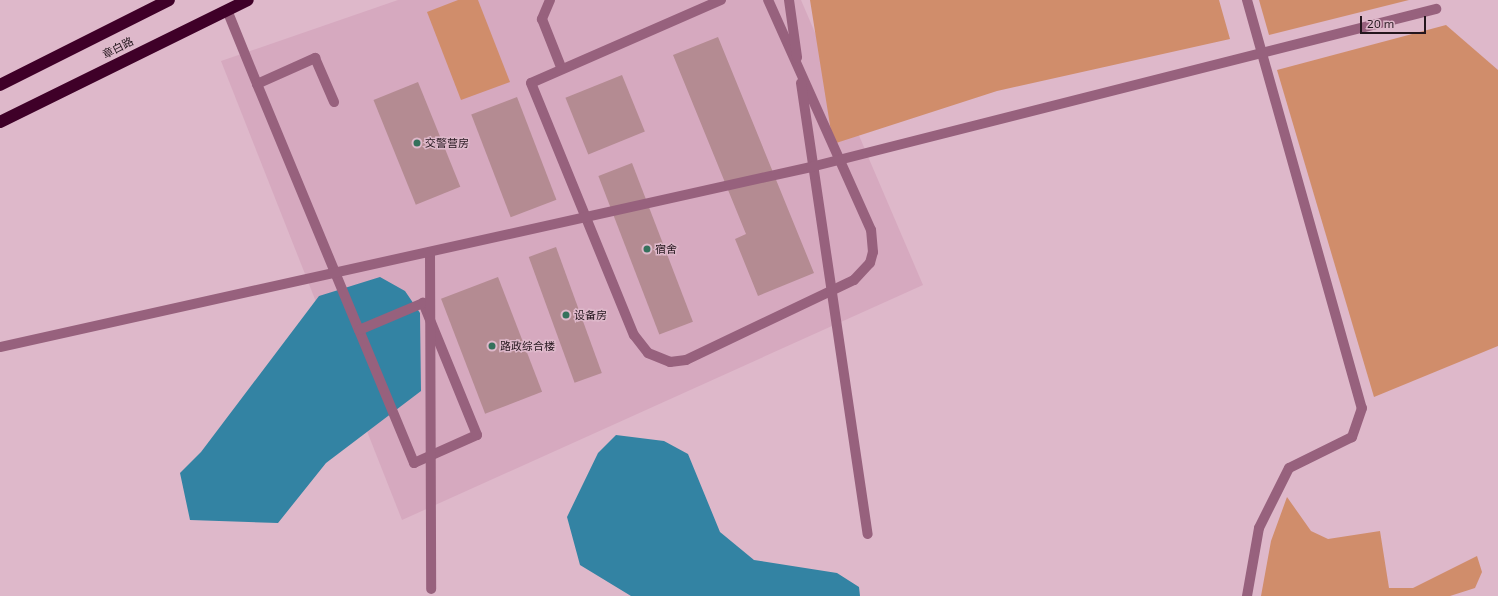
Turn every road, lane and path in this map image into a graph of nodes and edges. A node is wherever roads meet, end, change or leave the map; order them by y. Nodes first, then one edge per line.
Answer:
1 (169, 0) edge
2 (248, 0) edge
3 (550, 0) edge
4 (694, 0) edge
5 (722, 0) edge
6 (768, 0) edge
7 (789, 0) edge
8 (1246, 0) edge
9 (1436, 9) dead end
10 (226, 10) junction
11 (698, 10) junction
12 (1262, 53) junction
13 (562, 67) junction
14 (257, 84) junction
15 (0, 85) edge
16 (334, 102) dead end
17 (0, 122) edge
18 (814, 166) junction
19 (430, 252) junction
20 (359, 330) junction
21 (0, 347) edge
22 (868, 534) dead end
23 (431, 589) dead end
24 (1247, 596) edge

1 - 15 highway, 章白路
2 - 10 highway, 章白路
3 - 13 lane
4 - 11 lane
5 - 11 lane
6 - 13 lane
7 - 18 lane
8 - 12 lane
9 - 12 lane
10 - 14 lane
10 - 17 highway, 章白路
11 - 13 lane
12 - 18 lane
12 - 24 lane
14 - 16 lane
14 - 20 lane
18 - 19 lane
18 - 22 lane
19 - 21 lane
19 - 23 lane
20 - 20 lane

